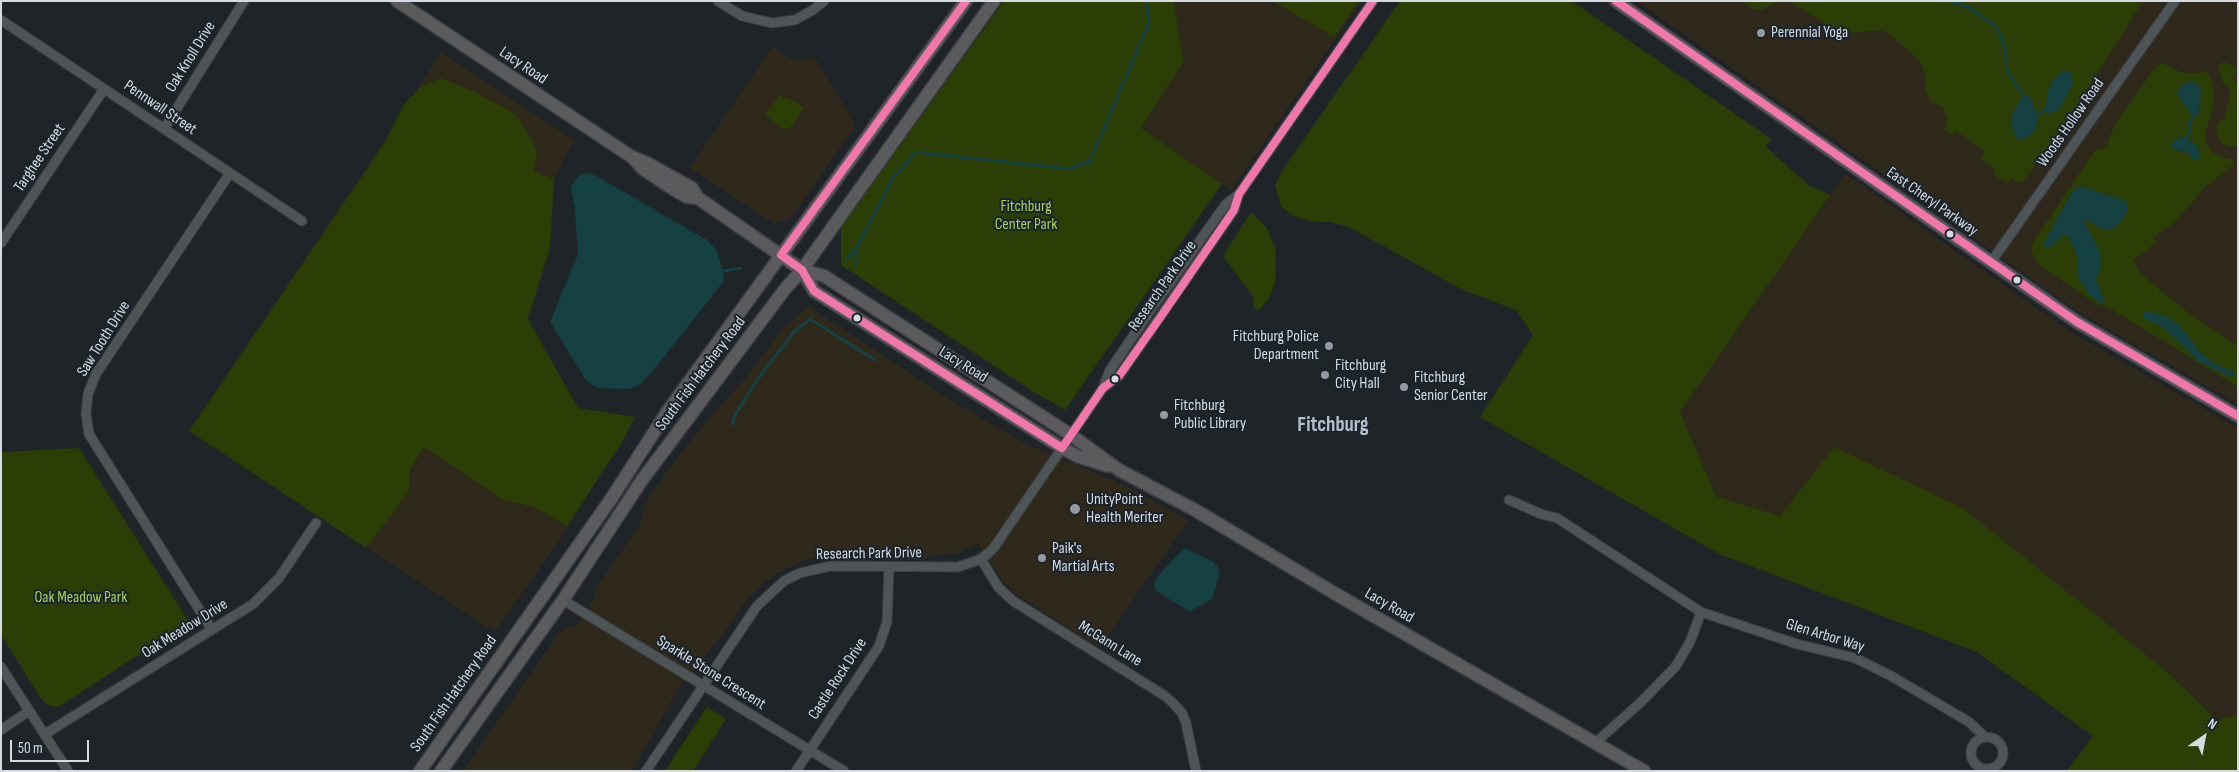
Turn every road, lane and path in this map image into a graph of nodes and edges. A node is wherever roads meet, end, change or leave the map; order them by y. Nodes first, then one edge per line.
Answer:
1 (244, 1) edge
2 (718, 1) edge
3 (824, 1) edge
4 (966, 1) edge
5 (994, 1) edge
6 (1373, 1) edge
7 (1616, 1) edge
8 (2175, 1) edge
9 (404, 3) edge
10 (1, 20) edge
11 (104, 89) junction
12 (164, 129) junction
13 (230, 173) junction
14 (302, 221) dead end
15 (1, 243) edge
16 (781, 255) junction
17 (1991, 262) junction
18 (802, 270) junction
19 (2238, 416) edge
20 (1071, 435) junction
21 (1062, 448) junction
22 (1118, 470) junction
23 (1509, 500) dead end
24 (316, 523) dead end
25 (980, 559) junction
26 (889, 568) junction
27 (563, 600) junction
28 (1701, 612) junction
29 (212, 630) junction
30 (1, 667) edge
31 (704, 686) junction
32 (29, 711) junction
33 (1, 730) edge
34 (45, 734) junction
35 (1984, 736) dead end
36 (1595, 743) junction
37 (809, 751) junction
38 (68, 771) edge
39 (420, 771) edge
40 (442, 771) edge
41 (646, 771) edge
42 (796, 771) edge
43 (844, 771) edge
44 (1196, 771) edge
45 (1644, 771) edge

1 - 12 street, Oak Knoll Drive
2 - 3 street
4 - 16 main road, South Fish Hatchery Road
5 - 18 main road, South Fish Hatchery Road
6 - 20 street, Research Park Drive
7 - 17 main road, East Cheryl Parkway
8 - 17 street, Woods Hollow Road
9 - 16 main road, Lacy Road
10 - 11 street, Pennwall Street
11 - 12 street, Pennwall Street
11 - 15 street, Targhee Street
12 - 13 street, Pennwall Street
13 - 14 street, Pennwall Street
13 - 29 street, Saw Tooth Drive
16 - 18 main road, Lacy Road
16 - 39 main road, South Fish Hatchery Road
17 - 19 main road, East Cheryl Parkway
18 - 20 main road, Lacy Road
18 - 21 main road, Lacy Road
18 - 27 main road, South Fish Hatchery Road
20 - 21 street, Research Park Drive
20 - 22 main road, Lacy Road
21 - 22 main road, Lacy Road
21 - 25 street, Research Park Drive
22 - 36 main road, Lacy Road
23 - 28 street, Glen Arbor Way
24 - 29 street, Oak Meadow Drive
25 - 26 street, Research Park Drive
25 - 44 street, McGann Lane
26 - 31 street, Research Park Drive
26 - 37 street, Castle Rock Drive
27 - 31 street, Sparkle Stone Crescent
27 - 40 main road, South Fish Hatchery Road
28 - 35 street, Glen Arbor Way
28 - 36 street
29 - 34 street, Oak Meadow Drive
30 - 32 street
31 - 37 street, Sparkle Stone Crescent
31 - 41 street, Research Park Drive
32 - 33 street
32 - 34 street
34 - 38 street
36 - 45 main road, Lacy Road
37 - 42 street, Castle Rock Drive
37 - 43 street, Sparkle Stone Crescent

